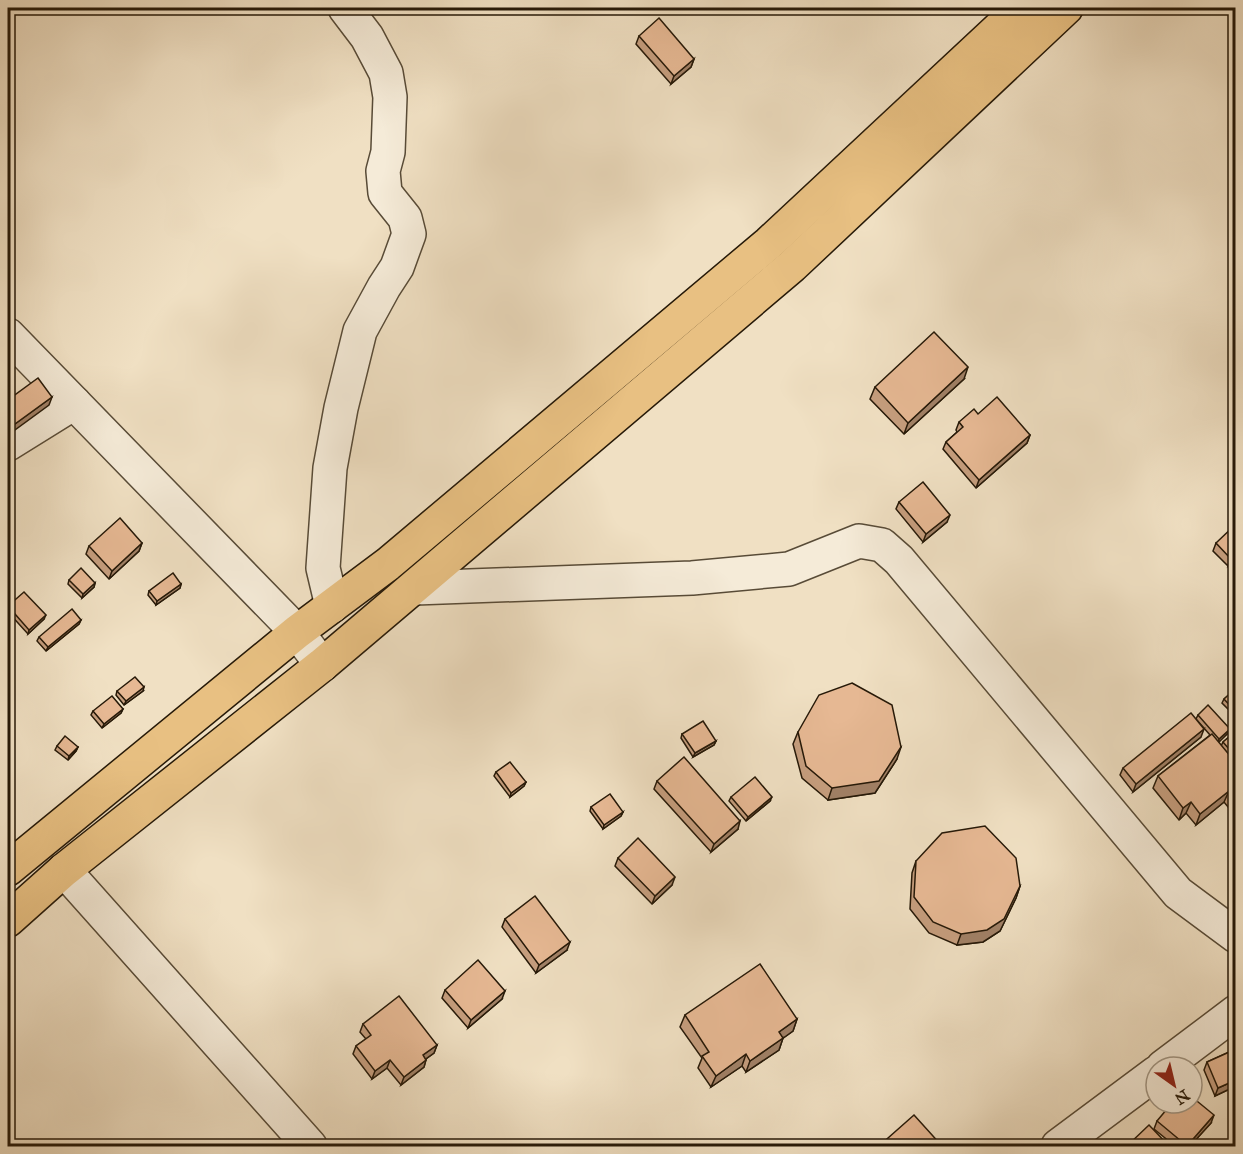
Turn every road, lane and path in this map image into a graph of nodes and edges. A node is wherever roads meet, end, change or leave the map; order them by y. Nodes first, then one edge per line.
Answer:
1 (345, 8) edge
2 (1021, 8) edge
3 (1066, 8) edge
4 (8, 335) edge
5 (74, 403) junction
6 (8, 444) edge
7 (415, 588) junction
8 (332, 606) junction
9 (297, 632) junction
10 (322, 665) junction
11 (8, 869) edge
12 (64, 870) junction
13 (8, 920) edge
14 (1236, 936) edge
15 (1236, 1012) edge
16 (1179, 1055) edge
17 (1144, 1081) edge
18 (310, 1146) edge
19 (1058, 1146) edge

1 - 8 street
2 - 8 main road
3 - 7 main road
4 - 5 street
5 - 6 street
5 - 9 street
7 - 10 main road
7 - 14 street
8 - 9 main road
9 - 10 street
9 - 11 main road
10 - 12 main road
12 - 13 main road
12 - 18 street
15 - 16 street
17 - 19 street

